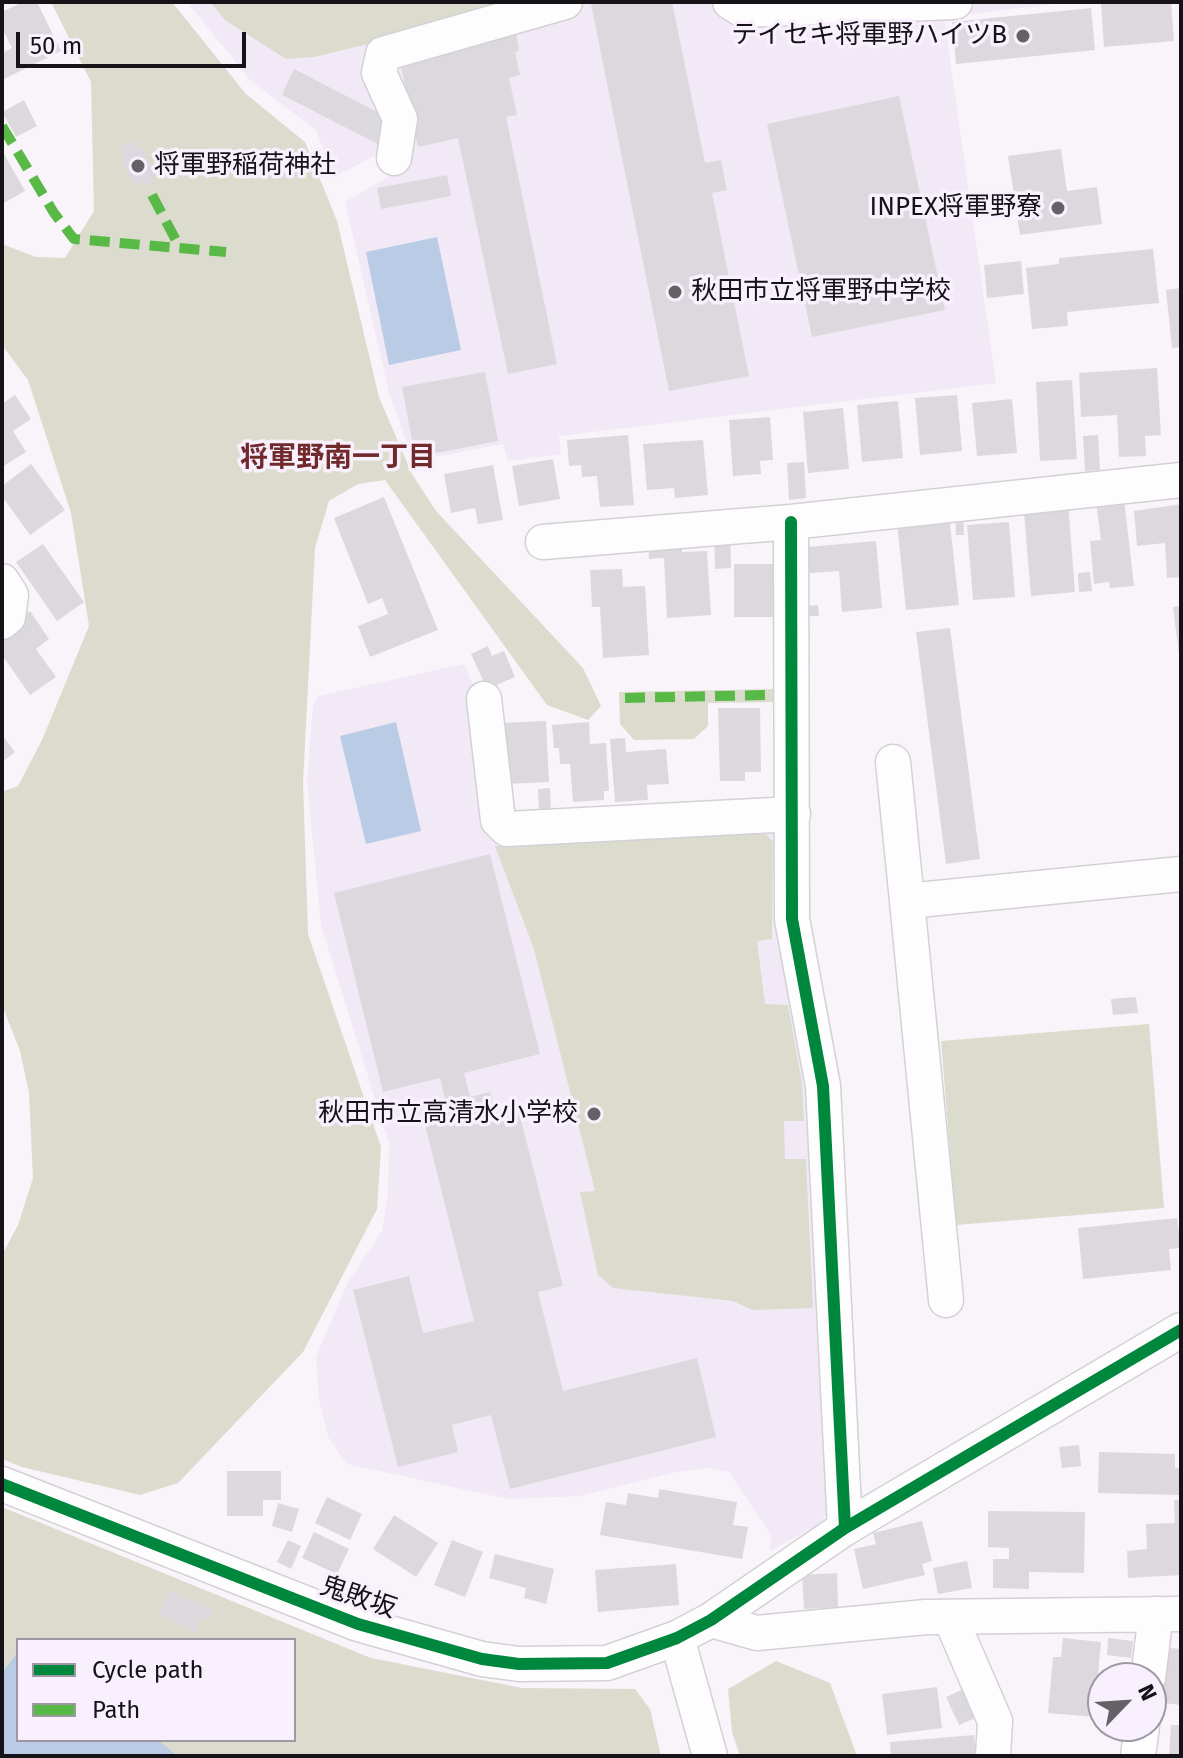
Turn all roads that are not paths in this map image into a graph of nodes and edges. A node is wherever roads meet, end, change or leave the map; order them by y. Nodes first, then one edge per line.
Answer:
1 (565, 2) edge
2 (730, 2) edge
3 (955, 2) edge
4 (394, 158) dead end
5 (1181, 480) edge
6 (791, 522) junction
7 (543, 542) dead end
8 (2, 581) edge
9 (2, 622) edge
10 (484, 699) dead end
11 (893, 762) dead end
12 (793, 814) junction
13 (1181, 874) edge
14 (907, 901) junction
15 (946, 1300) dead end
16 (1181, 1330) edge
17 (2, 1484) edge
18 (845, 1528) junction
19 (1169, 1614) edge
20 (950, 1617) junction
21 (711, 1620) junction
22 (677, 1638) junction
23 (1153, 1662) edge
24 (710, 1756) edge
25 (993, 1756) edge

1 - 4 street
2 - 3 street
5 - 6 street
6 - 7 street
6 - 12 street
8 - 9 street
10 - 12 street
11 - 14 street
12 - 18 street
13 - 14 street
14 - 15 street
16 - 18 street, 鬼敗坂
17 - 22 street, 鬼敗坂
18 - 21 street, 鬼敗坂
19 - 20 street
19 - 23 street
20 - 21 street
20 - 25 street
21 - 22 street, 鬼敗坂
22 - 24 street

